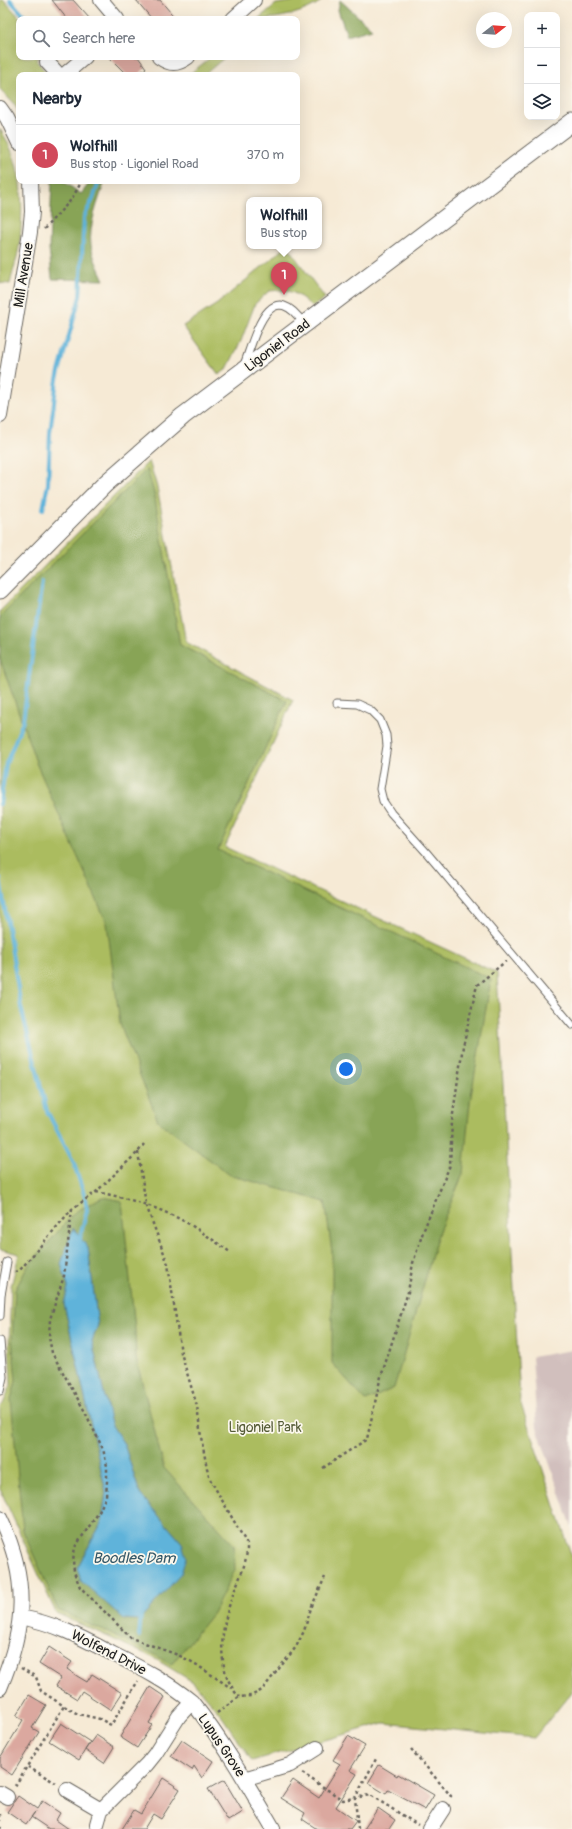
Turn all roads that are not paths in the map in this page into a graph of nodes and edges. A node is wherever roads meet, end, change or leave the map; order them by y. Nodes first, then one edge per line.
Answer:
1 (101, 0) edge
2 (254, 0) edge
3 (114, 16) edge
4 (236, 16) edge
5 (82, 60) edge
6 (164, 60) edge
7 (183, 60) edge
8 (47, 62) dead end
9 (56, 72) edge
10 (68, 72) edge
11 (0, 108) edge
12 (572, 122) edge
13 (16, 137) edge
14 (31, 184) edge
15 (304, 325) junction
16 (242, 371) junction
17 (0, 416) edge
18 (0, 590) edge
19 (337, 703) dead end
20 (572, 1025) edge
21 (7, 1262) dead end
22 (0, 1316) edge
23 (0, 1342) edge
24 (0, 1391) edge
25 (0, 1518) edge
26 (20, 1617) junction
27 (6, 1665) edge
28 (0, 1688) edge
29 (192, 1702) junction
30 (317, 1748) dead end
31 (244, 1779) junction
32 (67, 1790) road end
33 (443, 1809) road end
34 (101, 1810) junction
35 (97, 1824) dead end
36 (273, 1829) edge
37 (430, 1829) edge

1 - 3 street
2 - 4 street
5 - 10 street
6 - 7 street
8 - 9 street
11 - 13 street
12 - 15 street, Ligoniel Road
14 - 17 street, Mill Avenue
15 - 16 street, Ligoniel Road
15 - 16 lane
16 - 18 street, Ligoniel Road
19 - 20 lane
21 - 22 lane
23 - 24 lane
25 - 26 street
26 - 27 street
26 - 29 street, Wolfend Drive
27 - 28 street
29 - 31 street, Lupus Grove
29 - 34 street, Lupus Grove
30 - 31 street
31 - 36 street, Lupus Grove
32 - 34 street
33 - 37 street
34 - 35 street

